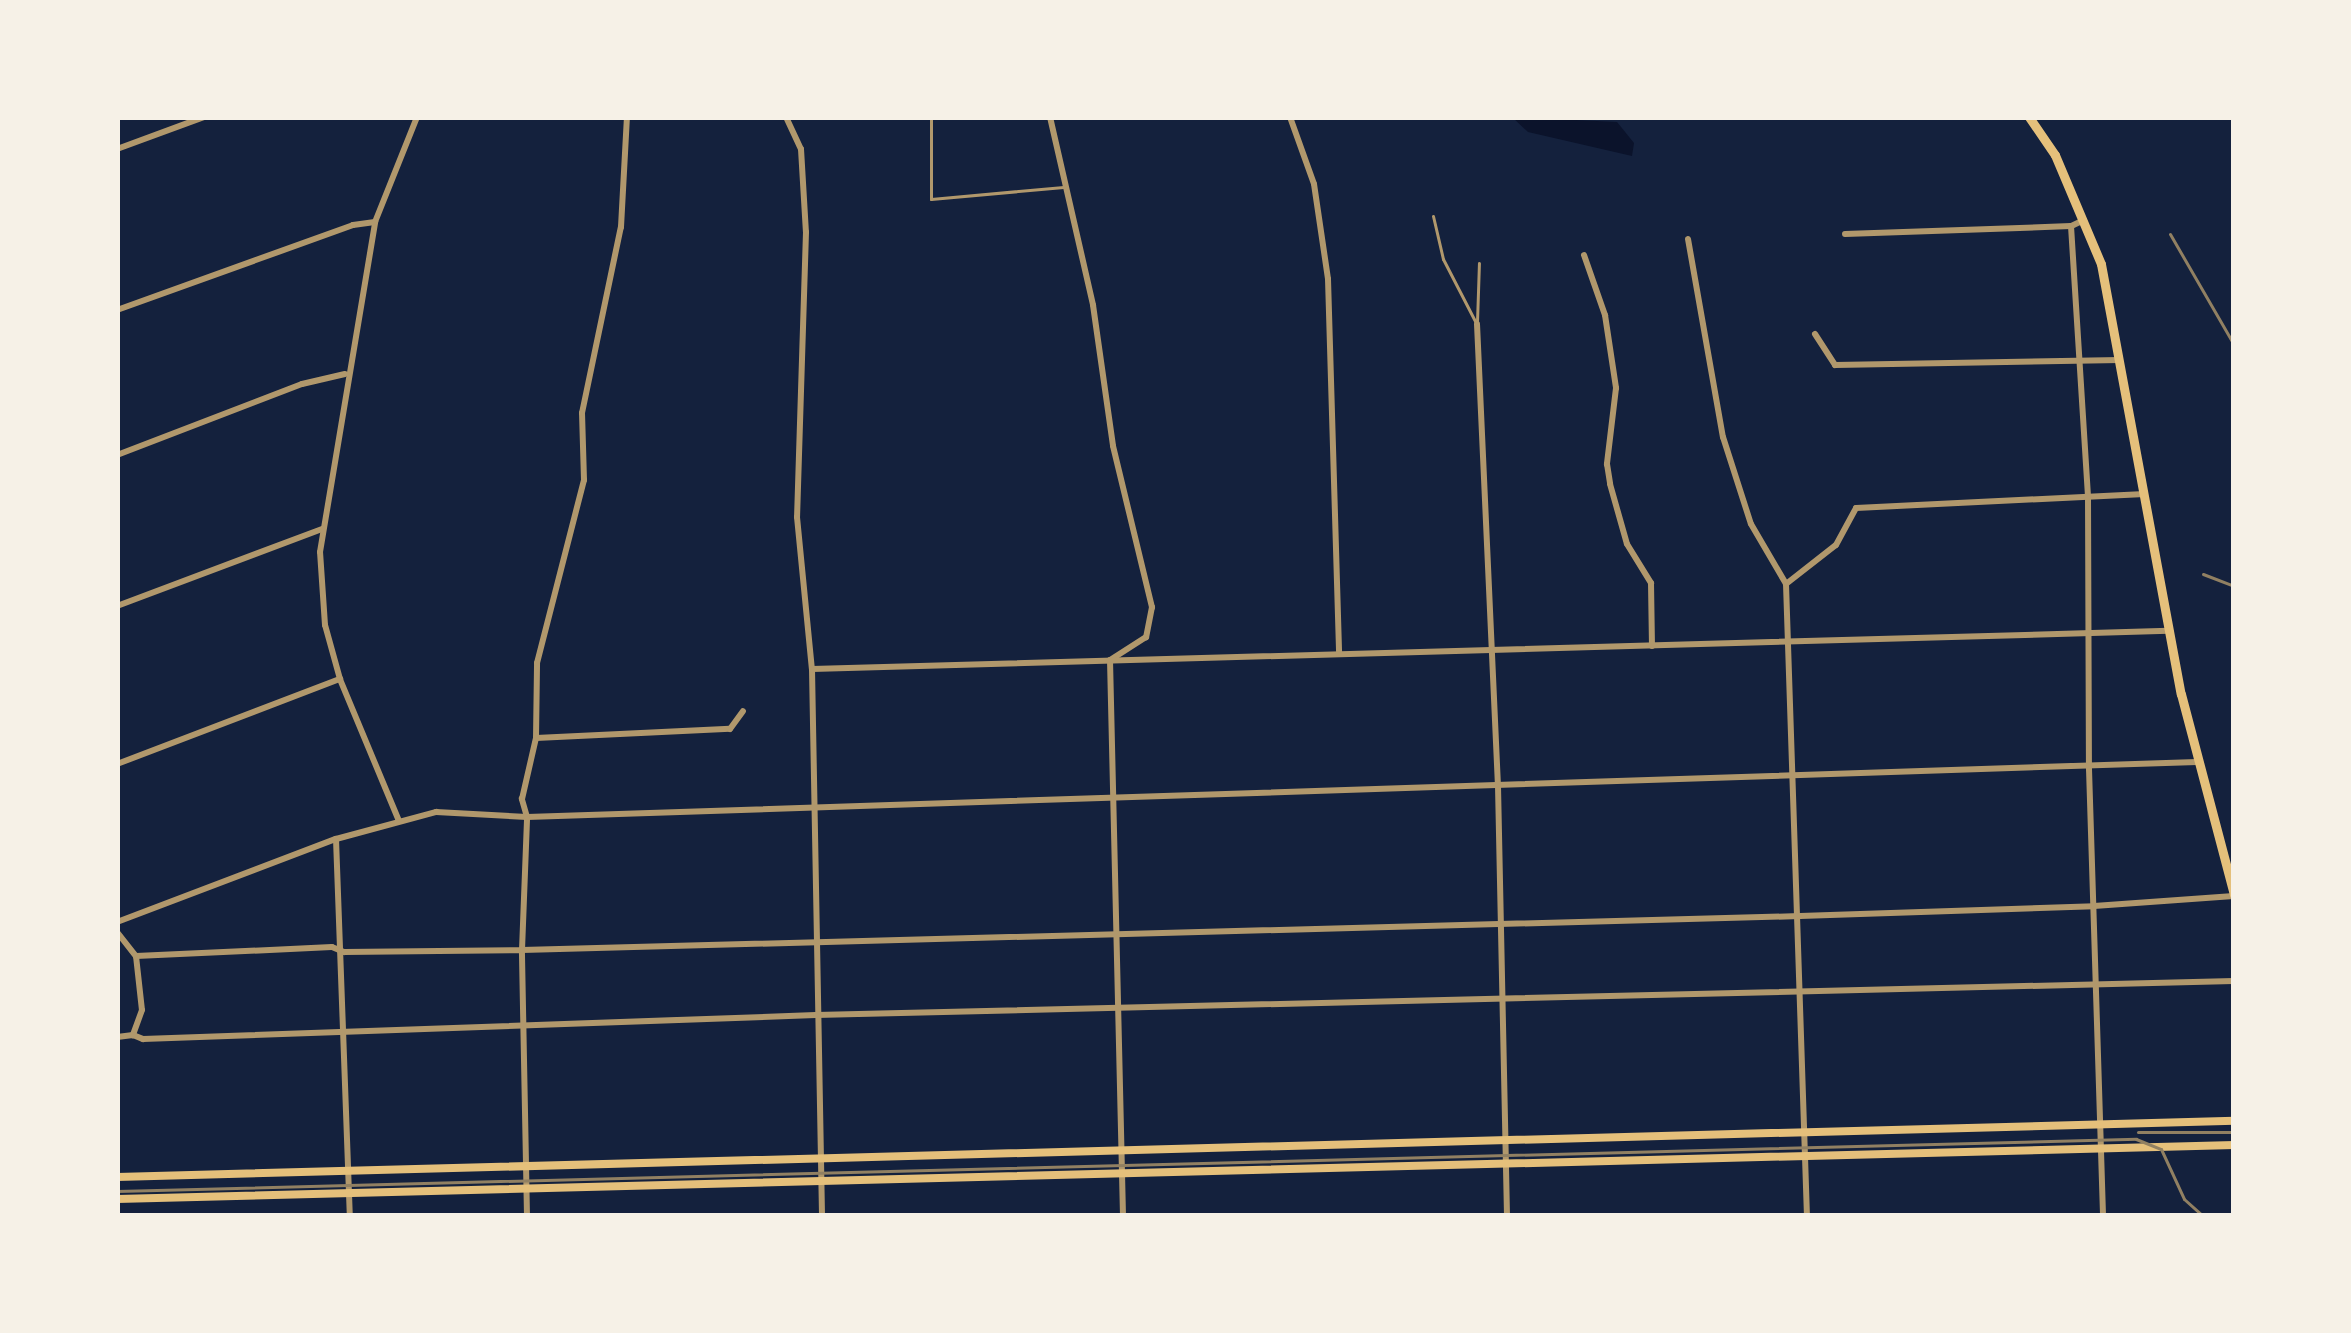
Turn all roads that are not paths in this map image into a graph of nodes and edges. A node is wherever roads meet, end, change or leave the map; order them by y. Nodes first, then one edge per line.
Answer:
1 (204, 117) edge
2 (417, 117) edge
3 (627, 117) edge
4 (786, 117) edge
5 (931, 117) edge
6 (1050, 117) edge
7 (1290, 117) edge
8 (2029, 117) edge
9 (117, 149) edge
10 (1065, 187) junction
11 (1433, 216) dead end
12 (2086, 219) junction
13 (375, 222) junction
14 (2072, 226) junction
15 (1845, 235) dead end
16 (1688, 239) dead end
17 (1585, 255) dead end
18 (1479, 263) dead end
19 (117, 310) edge
20 (1477, 324) junction
21 (1815, 334) dead end
22 (2120, 360) junction
23 (2080, 363) junction
24 (345, 374) junction
25 (117, 454) edge
26 (2145, 494) junction
27 (2088, 497) junction
28 (322, 529) junction
29 (1786, 584) junction
30 (117, 605) edge
31 (2168, 632) junction
32 (2090, 634) junction
33 (1789, 642) junction
34 (1652, 646) junction
35 (1493, 651) junction
36 (1340, 652) junction
37 (1110, 660) junction
38 (812, 669) junction
39 (340, 679) junction
40 (743, 711) dead end
41 (536, 738) junction
42 (2198, 762) junction
43 (117, 764) edge
44 (2090, 769) junction
45 (1795, 778) junction
46 (1498, 786) junction
47 (1113, 796) junction
48 (815, 805) junction
49 (527, 818) junction
50 (399, 821) junction
51 (336, 839) junction
52 (2234, 895) edge
53 (2094, 906) junction
54 (1800, 916) junction
55 (117, 922) edge
56 (1501, 922) junction
57 (117, 932) edge
58 (1116, 932) junction
59 (815, 940) junction
60 (523, 950) junction
61 (344, 952) junction
62 (136, 956) junction
63 (2234, 982) edge
64 (2097, 986) junction
65 (1801, 993) junction
66 (1504, 1001) junction
67 (1116, 1011) junction
68 (816, 1016) junction
69 (523, 1025) junction
70 (343, 1030) junction
71 (133, 1035) junction
72 (117, 1037) edge
73 (2234, 1121) edge
74 (2099, 1125) junction
75 (1805, 1133) junction
76 (1504, 1141) junction
77 (2234, 1145) edge
78 (2100, 1148) junction
79 (1120, 1151) junction
80 (1805, 1155) junction
81 (821, 1159) junction
82 (1505, 1162) junction
83 (526, 1167) junction
84 (348, 1172) junction
85 (1121, 1173) junction
86 (117, 1177) edge
87 (821, 1181) junction
88 (526, 1189) junction
89 (349, 1193) junction
90 (117, 1199) edge
91 (350, 1216) edge
92 (527, 1216) edge
93 (822, 1216) edge
94 (1123, 1216) edge
95 (1507, 1216) edge
96 (1808, 1216) edge
97 (2103, 1216) edge

1 - 9 street
2 - 13 street
3 - 41 street
4 - 38 street
5 - 10 lane
6 - 10 street
7 - 36 street
8 - 12 main road
10 - 37 street
11 - 20 lane
12 - 14 street
12 - 22 main road
13 - 19 street
13 - 24 street
14 - 15 street
14 - 23 street
16 - 29 street
17 - 34 street
18 - 20 lane
20 - 35 street
21 - 23 street
22 - 23 street
22 - 26 main road
23 - 27 street
24 - 25 street
24 - 28 street
26 - 27 street
26 - 31 main road
27 - 29 street
27 - 32 street
28 - 30 street
28 - 39 street
29 - 33 street
31 - 32 street
31 - 42 main road
32 - 33 street
32 - 44 street
33 - 34 street
33 - 45 street
34 - 35 street
35 - 36 street
35 - 46 street
36 - 37 street
37 - 38 street
37 - 47 street
38 - 48 street
39 - 43 street
39 - 50 street
40 - 41 street
41 - 49 street
42 - 44 street
42 - 52 main road
44 - 45 street
44 - 53 street
45 - 46 street
45 - 54 street
46 - 47 street
46 - 56 street
47 - 48 street
47 - 58 street
48 - 49 street
48 - 59 street
49 - 50 street
49 - 60 street
50 - 51 street
51 - 55 street
51 - 61 street
52 - 53 street
53 - 54 street
53 - 64 street
54 - 56 street
54 - 65 street
56 - 58 street
56 - 66 street
57 - 62 street
58 - 59 street
58 - 67 street
59 - 60 street
59 - 68 street
60 - 61 street
60 - 69 street
61 - 62 street
61 - 70 street
62 - 71 street
63 - 64 street
64 - 65 street
64 - 74 street
65 - 66 street
65 - 75 street
66 - 67 street
66 - 76 street
67 - 68 street
67 - 79 street
68 - 69 street
68 - 81 street
69 - 70 street
69 - 83 street
70 - 71 street
70 - 84 street
71 - 72 street
73 - 74 main road
74 - 75 main road
74 - 78 street
75 - 76 main road
75 - 80 street
76 - 79 main road
76 - 82 street
77 - 78 main road
78 - 80 main road
78 - 97 street
79 - 81 main road
79 - 85 street
80 - 82 main road
80 - 96 street
81 - 83 main road
81 - 87 street
82 - 85 main road
82 - 95 street
83 - 84 main road
83 - 88 street
84 - 86 main road
84 - 89 street
85 - 87 main road
85 - 94 street
87 - 88 main road
87 - 93 street
88 - 89 main road
88 - 92 street
89 - 90 main road
89 - 91 street

